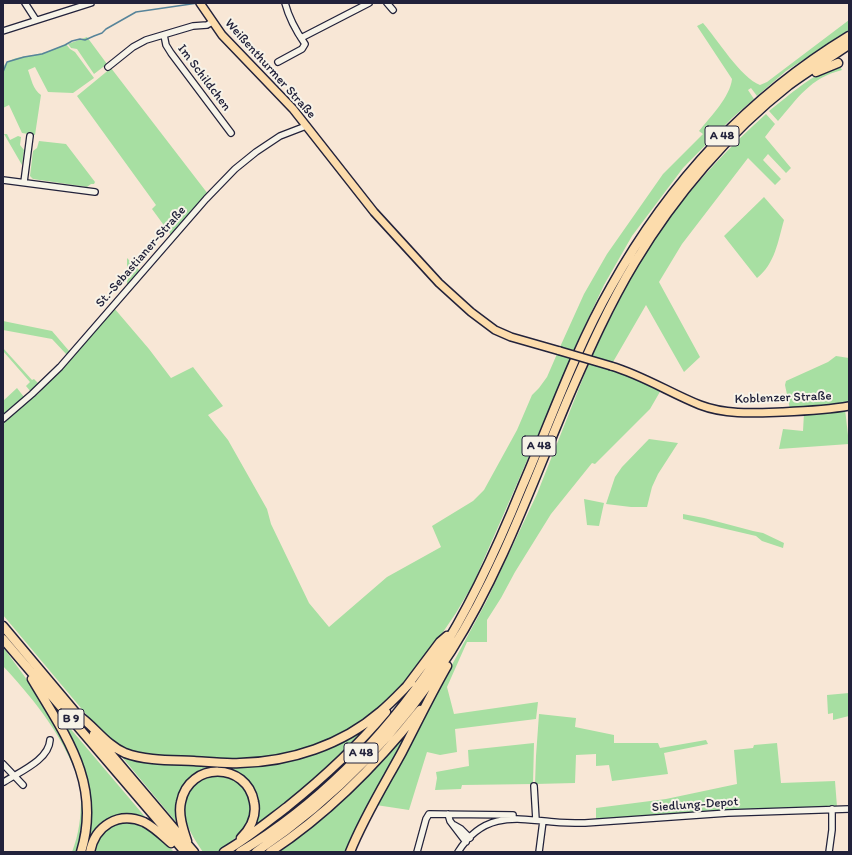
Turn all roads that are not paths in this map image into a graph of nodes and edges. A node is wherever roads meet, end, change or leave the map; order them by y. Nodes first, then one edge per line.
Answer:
1 (25, 3) edge
2 (91, 3) edge
3 (285, 3) edge
4 (369, 3) edge
5 (387, 3) edge
6 (201, 4) edge
7 (393, 10) dead end
8 (36, 20) junction
9 (212, 22) junction
10 (3, 31) edge
11 (164, 34) junction
12 (849, 36) edge
13 (301, 38) junction
14 (849, 45) edge
15 (278, 62) dead end
16 (838, 63) dead end
17 (108, 67) dead end
18 (790, 85) junction
19 (308, 128) junction
20 (231, 133) dead end
21 (30, 136) dead end
22 (3, 180) edge
23 (24, 182) junction
24 (95, 192) dead end
25 (560, 351) joint
26 (849, 406) edge
27 (3, 418) edge
28 (3, 626) edge
29 (459, 629) junction
30 (3, 639) edge
31 (22, 663) junction
32 (410, 682) junction
33 (429, 698) junction
34 (78, 715) junction
35 (50, 740) dead end
36 (3, 764) edge
37 (120, 775) junction
38 (14, 776) junction
39 (4, 782) dead end
40 (23, 785) dead end
41 (534, 786) dead end
42 (832, 809) junction
43 (849, 809) edge
44 (448, 814) junction
45 (512, 814) dead end
46 (536, 820) junction
47 (543, 821) junction
48 (468, 840) junction
49 (171, 842) junction
50 (187, 849) edge
51 (81, 852) edge
52 (90, 852) edge
53 (179, 852) edge
54 (194, 852) edge
55 (225, 852) edge
56 (240, 852) edge
57 (256, 852) edge
58 (270, 852) edge
59 (350, 852) edge
60 (417, 852) edge
61 (458, 852) edge
62 (539, 852) edge
63 (828, 852) edge

1 - 8 street
2 - 8 street
3 - 13 street
4 - 13 street
5 - 7 street
6 - 9 main road, Weißenthurmer Straße
8 - 10 street
9 - 11 street, Im Schildchen
9 - 19 main road, Weißenthurmer Straße
11 - 17 street, Im Schildchen
11 - 20 street, Im Schildchen
12 - 29 highway, A 48
13 - 15 street
14 - 18 highway, A 48
16 - 18 highway
18 - 29 highway, A 48
19 - 25 main road, Weißenthurmer Straße
19 - 27 street, St.-Sebastianer-Straße
21 - 23 street
22 - 23 street
23 - 24 street
25 - 26 main road, Koblenzer Straße, bridge
28 - 34 highway, B 9
29 - 32 highway
29 - 33 highway
29 - 56 highway, A 48
29 - 57 highway, A 48
30 - 31 highway, B 9
31 - 37 highway, B 9
31 - 51 highway
32 - 34 highway
32 - 55 highway
33 - 58 highway
33 - 59 highway
34 - 50 highway, B 9
35 - 38 street
36 - 38 street
37 - 49 highway
37 - 50 highway, B 9
38 - 39 street
38 - 40 street
41 - 46 street
42 - 43 street, Siedlung-Depot
42 - 47 street, Siedlung-Depot
42 - 63 street
44 - 45 street
44 - 48 street
44 - 60 street
46 - 47 street, Siedlung-Depot
46 - 48 street, Siedlung-Depot
47 - 62 street
48 - 61 street, Siedlung-Depot
49 - 52 highway
49 - 53 highway
50 - 54 highway, B 9
50 - 55 highway

